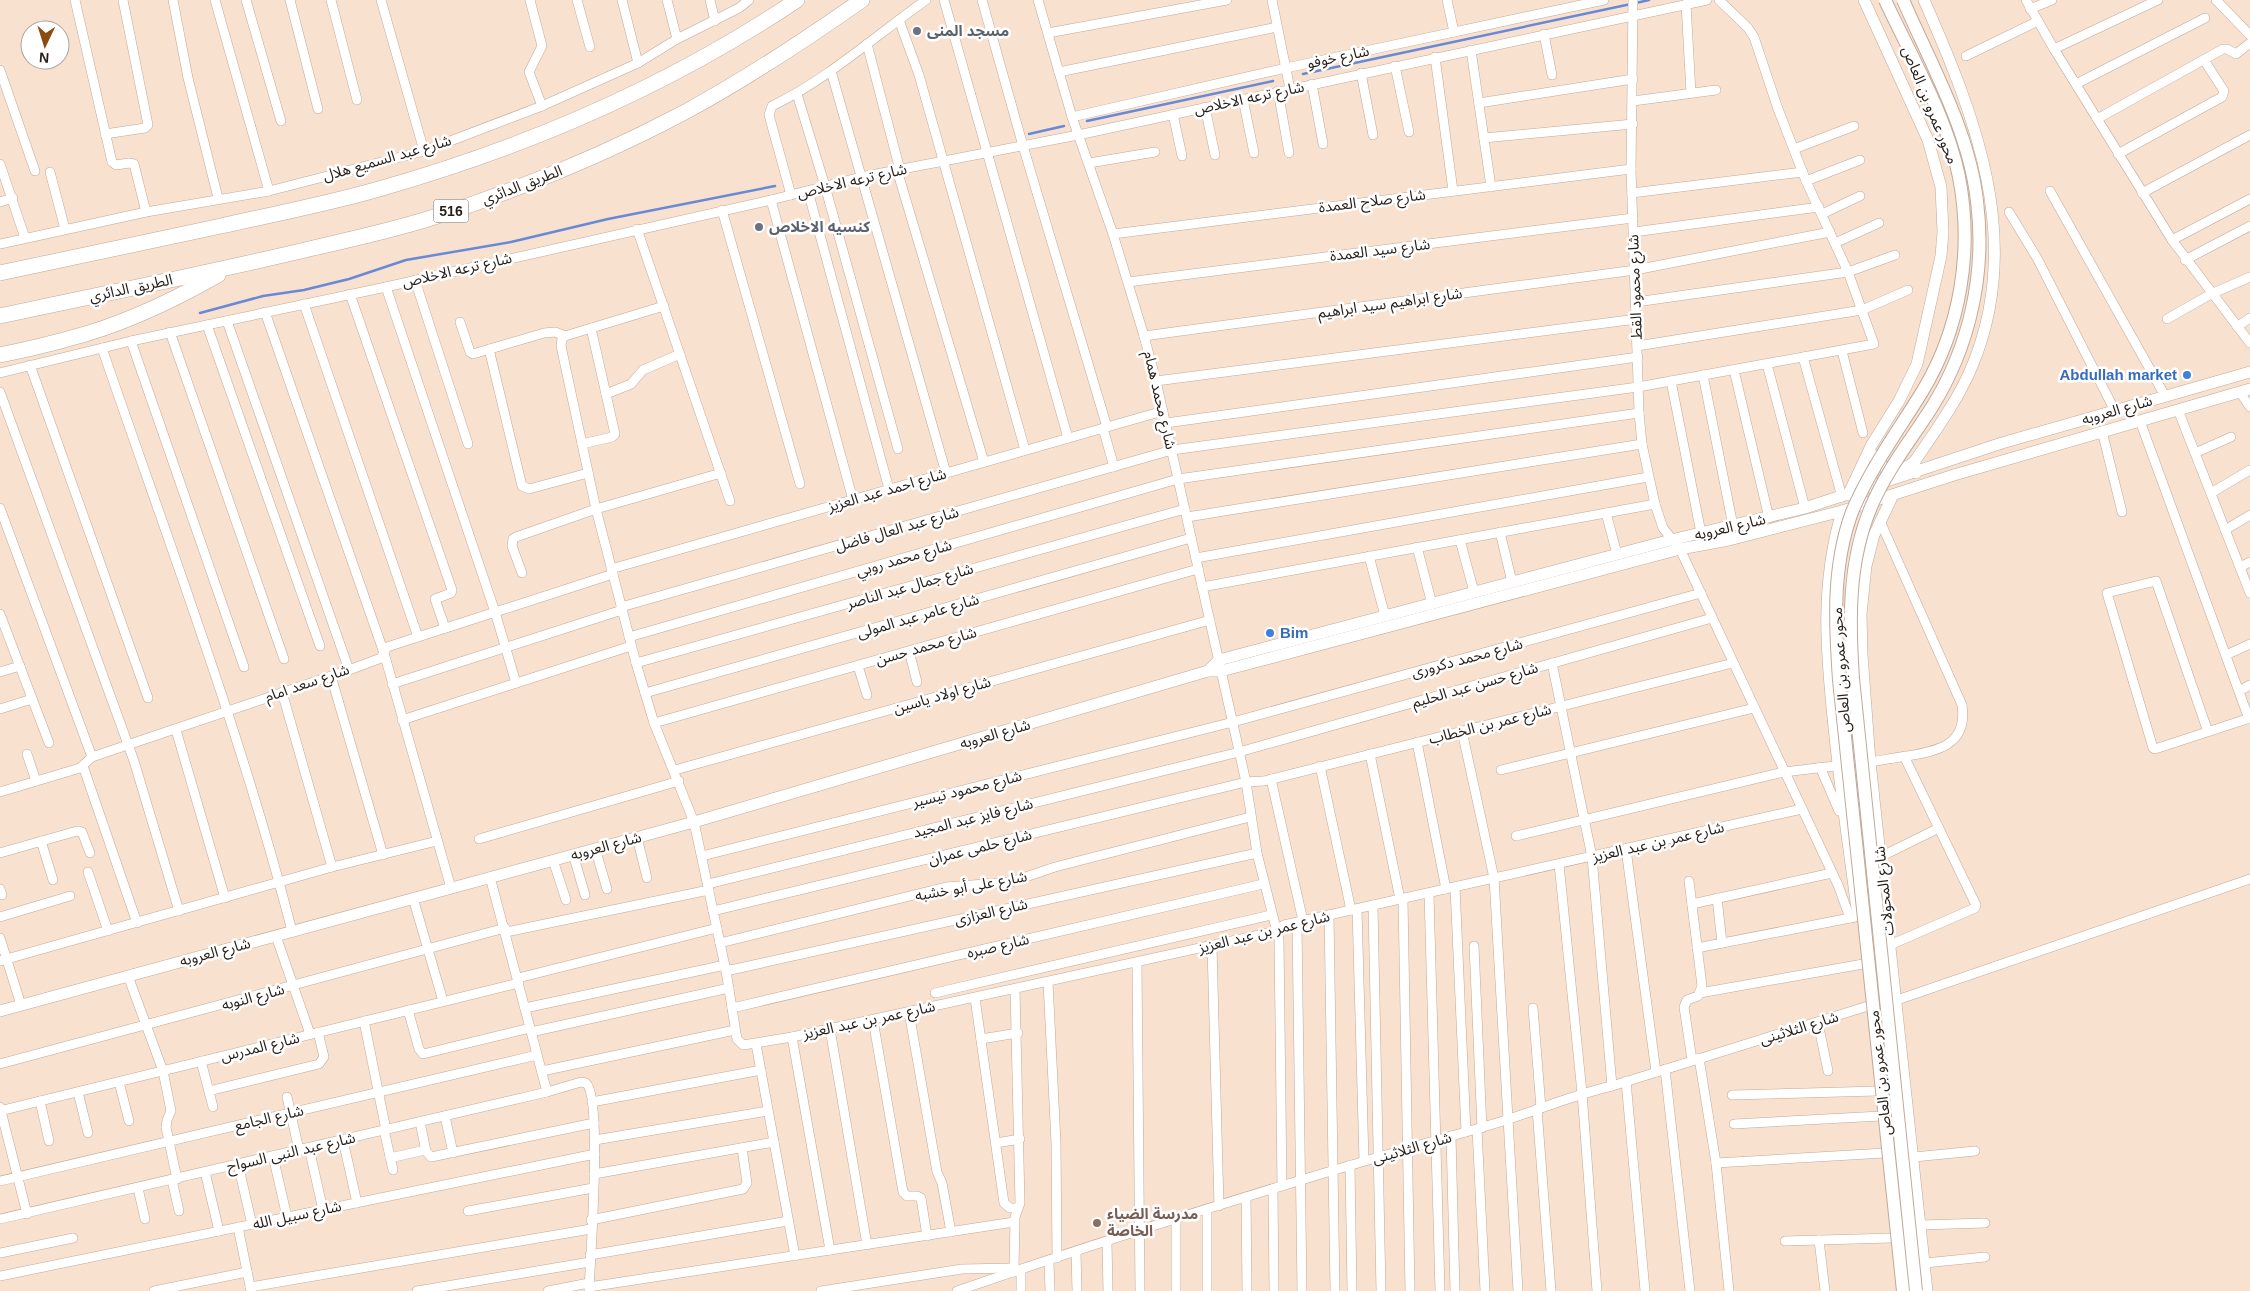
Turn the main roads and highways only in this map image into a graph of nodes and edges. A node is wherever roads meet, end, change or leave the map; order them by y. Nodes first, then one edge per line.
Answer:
1 (797, 0) edge
2 (862, 0) edge
3 (1885, 0) edge
4 (1903, 0) edge
5 (229, 268) junction
6 (0, 273) edge
7 (0, 316) edge
8 (0, 355) edge
9 (1903, 1291) edge
10 (1916, 1291) edge

1 - 6 highway
2 - 5 highway, الطريق الدائري / 516
3 - 9 main road, محور عمرو بن العاص, bridge
4 - 10 main road, محور عمرو بن العاص, bridge
5 - 7 highway, الطريق الدائري / 516
5 - 8 highway

